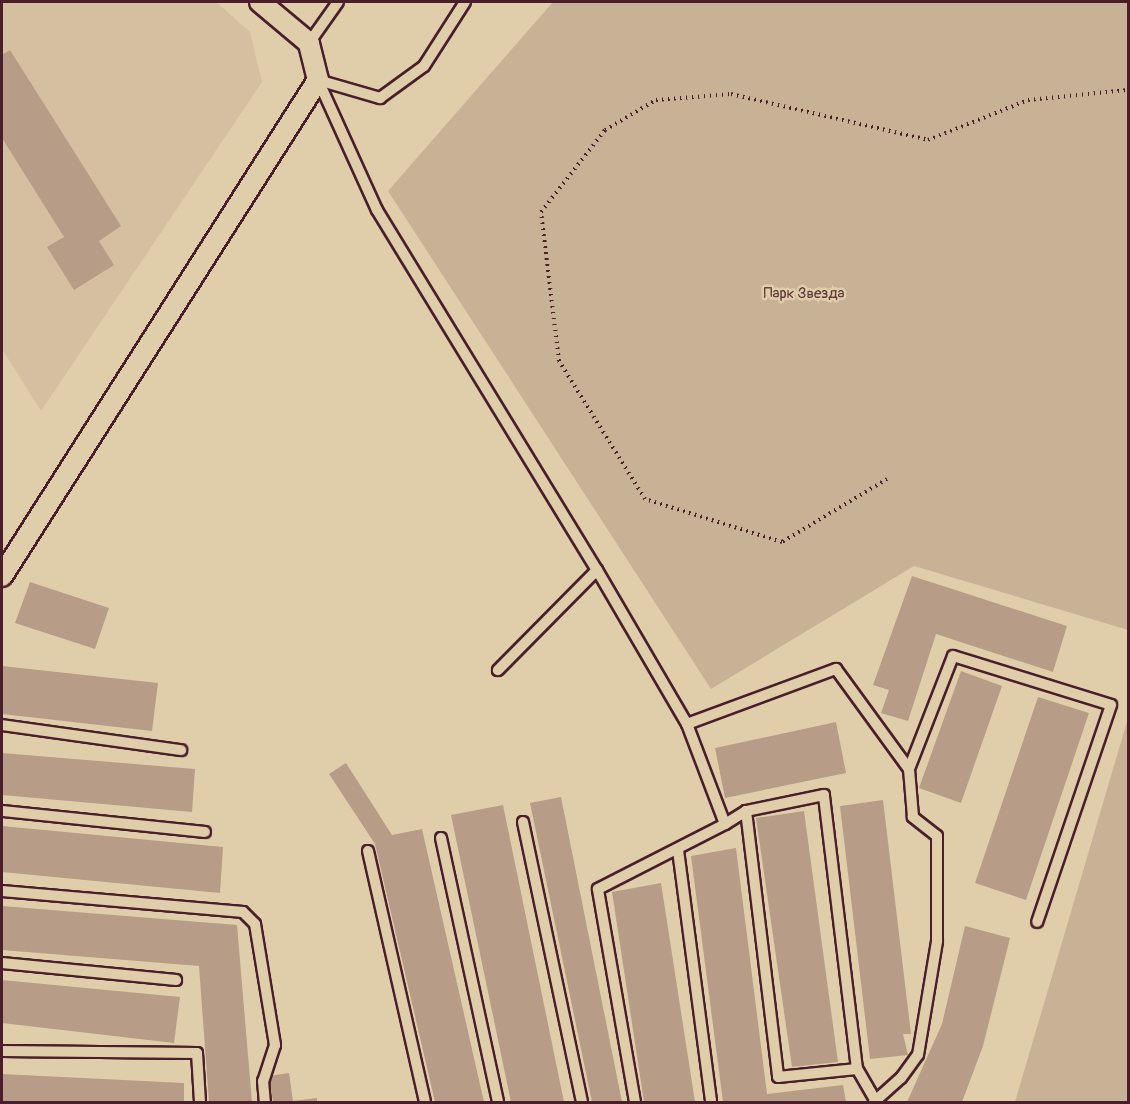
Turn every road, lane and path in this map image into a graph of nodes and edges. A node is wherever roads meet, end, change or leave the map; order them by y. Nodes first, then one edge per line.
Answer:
1 (260, 2) edge
2 (338, 2) edge
3 (465, 2) edge
4 (309, 43) junction
5 (318, 80) junction
6 (1128, 90) edge
7 (887, 479) dead end
8 (3, 568) edge
9 (597, 570) junction
10 (498, 670) dead end
11 (687, 724) junction
12 (2, 725) edge
13 (182, 750) dead end
14 (909, 769) junction
15 (2, 811) edge
16 (746, 811) junction
17 (523, 822) dead end
18 (725, 824) junction
19 (205, 832) dead end
20 (441, 838) dead end
21 (678, 850) junction
22 (368, 851) dead end
23 (2, 891) edge
24 (1037, 922) dead end
25 (2, 963) edge
26 (176, 980) dead end
27 (2, 1051) edge
28 (857, 1069) junction
29 (874, 1100) edge
30 (200, 1102) edge
31 (265, 1102) edge
32 (425, 1102) edge
33 (498, 1102) edge
34 (582, 1102) edge
35 (635, 1102) edge
36 (711, 1102) edge

1 - 4 street
2 - 4 lane
3 - 5 lane
4 - 5 street
5 - 8 street
5 - 9 lane
6 - 7 path
9 - 10 lane
9 - 11 lane
11 - 14 lane
11 - 18 lane
12 - 13 lane
14 - 24 lane
14 - 29 lane
15 - 19 lane
16 - 18 lane
16 - 28 lane
16 - 28 lane
17 - 34 lane
18 - 21 lane
20 - 33 lane
21 - 35 lane
21 - 36 lane
22 - 32 lane
23 - 31 lane
25 - 26 lane
27 - 30 lane
28 - 29 lane

